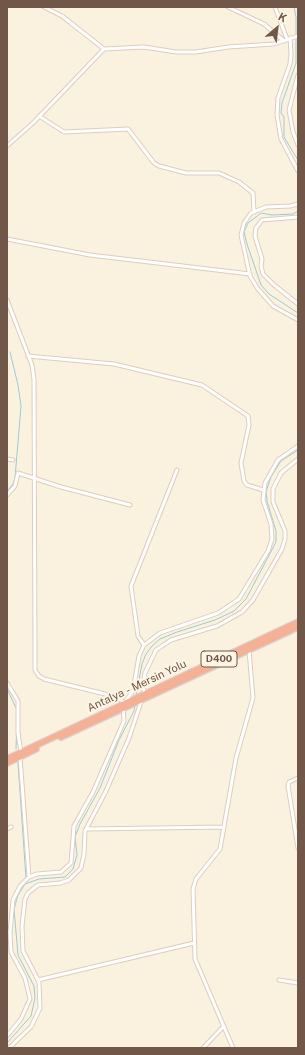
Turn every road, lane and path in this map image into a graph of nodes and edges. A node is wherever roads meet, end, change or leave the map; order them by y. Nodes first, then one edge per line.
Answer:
1 (44, 7) edge
2 (228, 7) edge
3 (275, 7) edge
4 (298, 36) edge
5 (289, 38) junction
6 (284, 41) junction
7 (104, 49) junction
8 (298, 75) edge
9 (39, 116) junction
10 (298, 145) edge
11 (7, 146) edge
12 (298, 171) edge
13 (298, 204) edge
14 (254, 212) junction
15 (298, 216) edge
16 (7, 239) edge
17 (250, 274) junction
18 (7, 300) edge
19 (298, 304) edge
20 (298, 320) edge
21 (28, 356) junction
22 (298, 446) edge
23 (7, 459) edge
24 (298, 459) edge
25 (13, 460) dead end
26 (177, 470) dead end
27 (34, 479) junction
28 (263, 490) junction
29 (7, 495) edge
30 (130, 504) dead end
31 (298, 622) edge
32 (298, 627) edge
33 (144, 645) junction
34 (248, 650) junction
35 (7, 683) edge
36 (142, 697) junction
37 (126, 704) junction
38 (21, 754) junction
39 (7, 759) edge
40 (7, 763) edge
41 (298, 778) edge
42 (11, 827) dead end
43 (224, 827) junction
44 (7, 829) edge
45 (86, 829) junction
46 (298, 848) edge
47 (29, 877) junction
48 (194, 943) junction
49 (9, 953) edge
50 (38, 980) junction
51 (279, 980) dead end
52 (298, 983) edge
53 (224, 1026) junction
54 (7, 1036) edge
55 (9, 1048) edge
56 (204, 1048) edge
57 (233, 1048) edge

1 - 7 street
2 - 6 street
3 - 5 street
4 - 5 street
5 - 6 street
5 - 12 street
6 - 7 street
7 - 9 street
8 - 10 street
9 - 11 street
9 - 14 street
13 - 14 street
14 - 17 street
15 - 19 street
16 - 17 street
17 - 20 street
18 - 21 street
21 - 27 street
21 - 28 street
22 - 28 street
23 - 25 street
24 - 36 street
26 - 33 street
27 - 29 street
27 - 30 street
27 - 37 street
28 - 33 street
31 - 36 highway, Antalya - Mersin Yolu / D400
32 - 34 highway, Antalya - Mersin Yolu / D400
33 - 37 street
34 - 36 highway, Antalya - Mersin Yolu / D400
34 - 43 street
35 - 38 street
36 - 37 highway, Antalya - Mersin Yolu / D400
36 - 45 street
37 - 38 highway, Antalya - Mersin Yolu / D400
37 - 47 street
38 - 39 highway, Antalya - Mersin Yolu / D400
38 - 40 highway, Antalya - Mersin Yolu / D400
38 - 47 street
41 - 46 street
42 - 44 street
43 - 45 street
43 - 48 street
45 - 50 street
47 - 49 street
48 - 50 street
48 - 53 street
49 - 54 street
50 - 55 street
51 - 52 street
53 - 56 street
53 - 57 street

